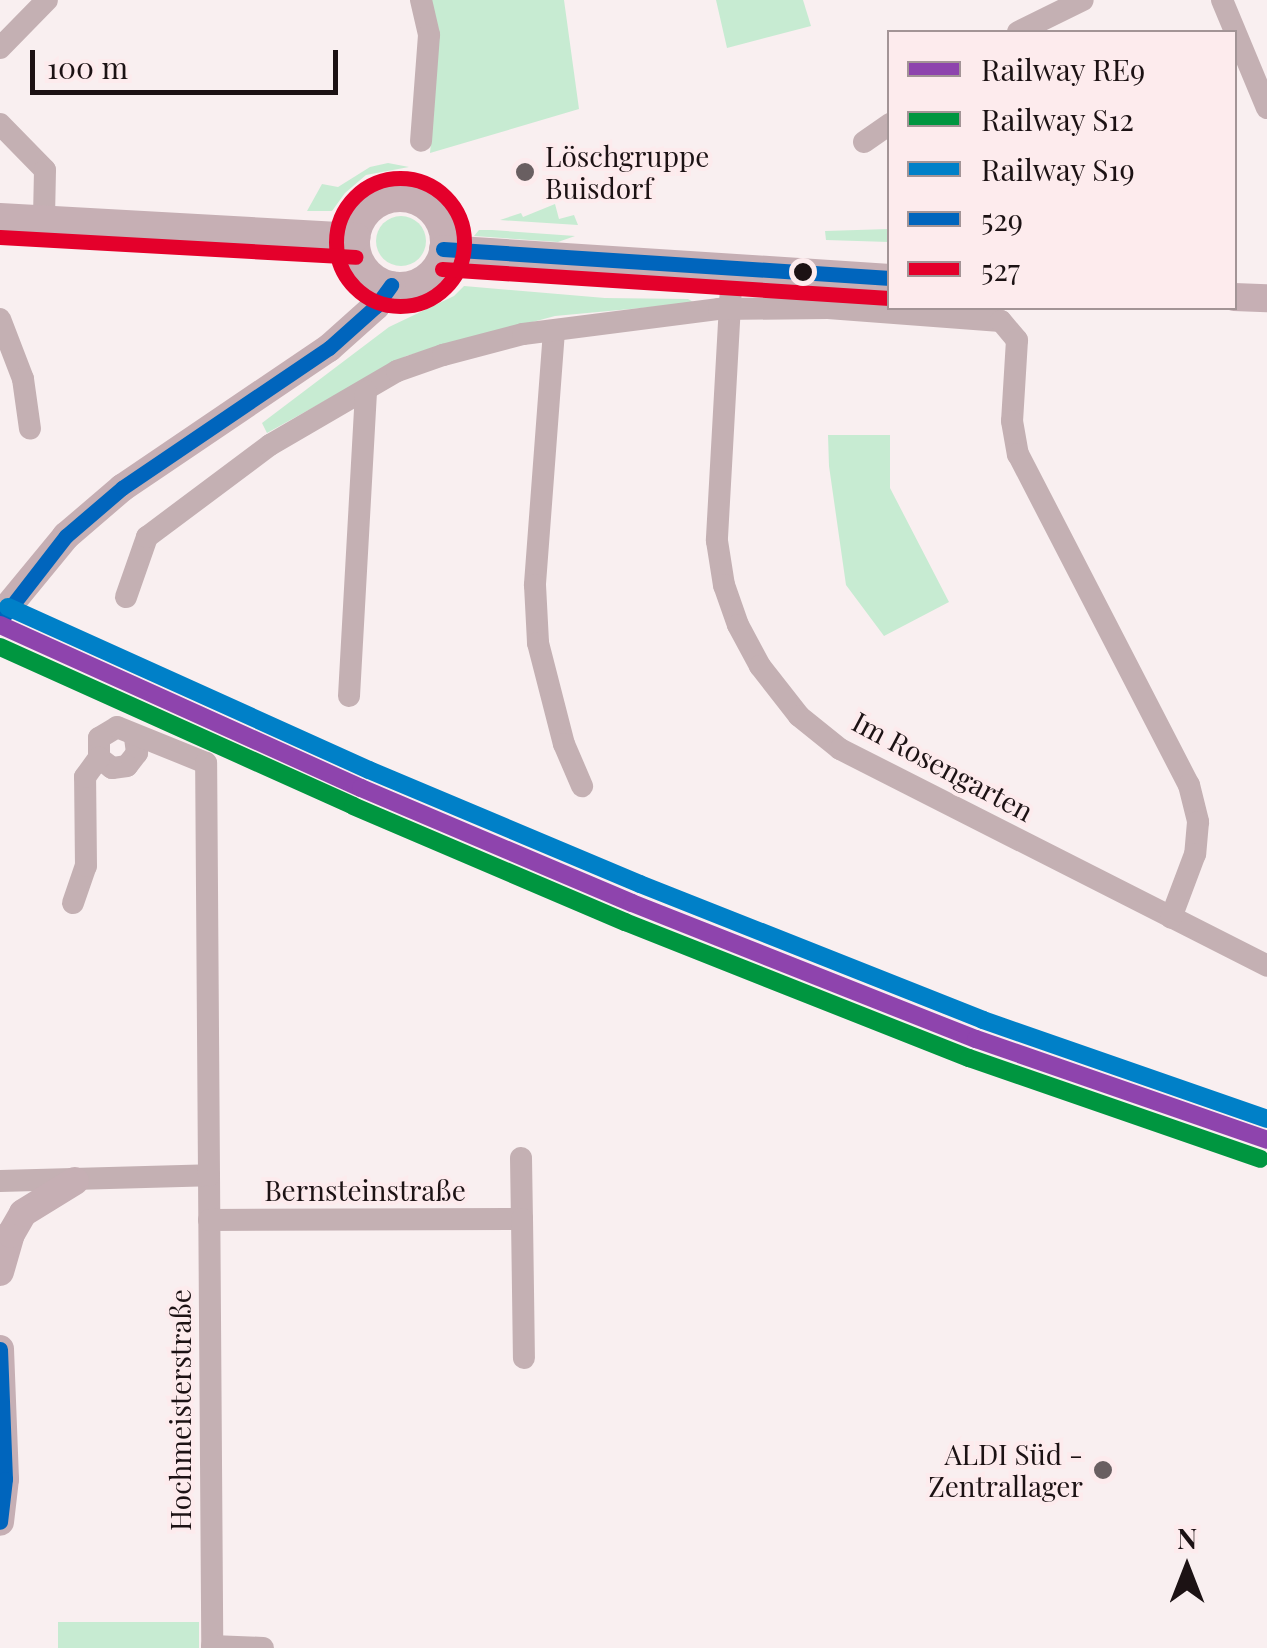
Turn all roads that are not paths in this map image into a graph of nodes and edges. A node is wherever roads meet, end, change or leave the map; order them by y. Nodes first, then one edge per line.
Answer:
1 (47, 0) edge
2 (421, 0) edge
3 (1083, 0) edge
4 (1222, 0) edge
5 (1040, 8) edge
6 (1020, 30) edge
7 (1235, 30) edge
8 (1237, 35) edge
9 (0, 48) edge
10 (1267, 106) edge
11 (0, 124) edge
12 (887, 126) edge
13 (422, 141) dead end
14 (864, 142) dead end
15 (0, 217) edge
16 (44, 218) junction
17 (356, 237) junction
18 (444, 249) junction
19 (732, 269) junction
20 (887, 278) edge
21 (391, 284) junction
22 (1237, 297) edge
23 (1267, 298) edge
24 (729, 310) junction
25 (0, 319) edge
26 (554, 331) junction
27 (366, 391) junction
28 (30, 429) dead end
29 (126, 597) dead end
30 (11, 603) dead end
31 (349, 696) dead end
32 (582, 786) dead end
33 (73, 902) dead end
34 (1171, 918) junction
35 (1267, 966) edge
36 (522, 1158) dead end
37 (209, 1175) junction
38 (0, 1181) edge
39 (76, 1181) junction
40 (522, 1219) junction
41 (209, 1220) junction
42 (0, 1272) edge
43 (0, 1350) edge
44 (524, 1358) dead end
45 (0, 1522) edge
46 (212, 1647) edge
47 (263, 1648) edge

1 - 9 street
2 - 13 street
3 - 5 street
4 - 7 street
5 - 6 street
8 - 10 street
11 - 16 street
12 - 14 street
15 - 16 main road
16 - 17 main road
17 - 18 main road
17 - 21 main road
18 - 19 main road
18 - 21 main road
19 - 20 main road
19 - 24 street, Im Rosengarten
21 - 30 main road
22 - 23 main road
24 - 26 street
24 - 34 street, Im Rosengarten
24 - 34 street
25 - 28 street
26 - 27 street
26 - 32 street
27 - 29 street
27 - 31 street
33 - 37 street, Hochmeisterstraße
34 - 35 street, Im Rosengarten
36 - 40 street
37 - 39 street
37 - 41 street, Hochmeisterstraße
38 - 39 street
39 - 42 main road
40 - 41 street, Bernsteinstraße
40 - 44 street
41 - 46 street, Hochmeisterstraße
43 - 45 main road
46 - 47 street, Hochmeisterstraße

